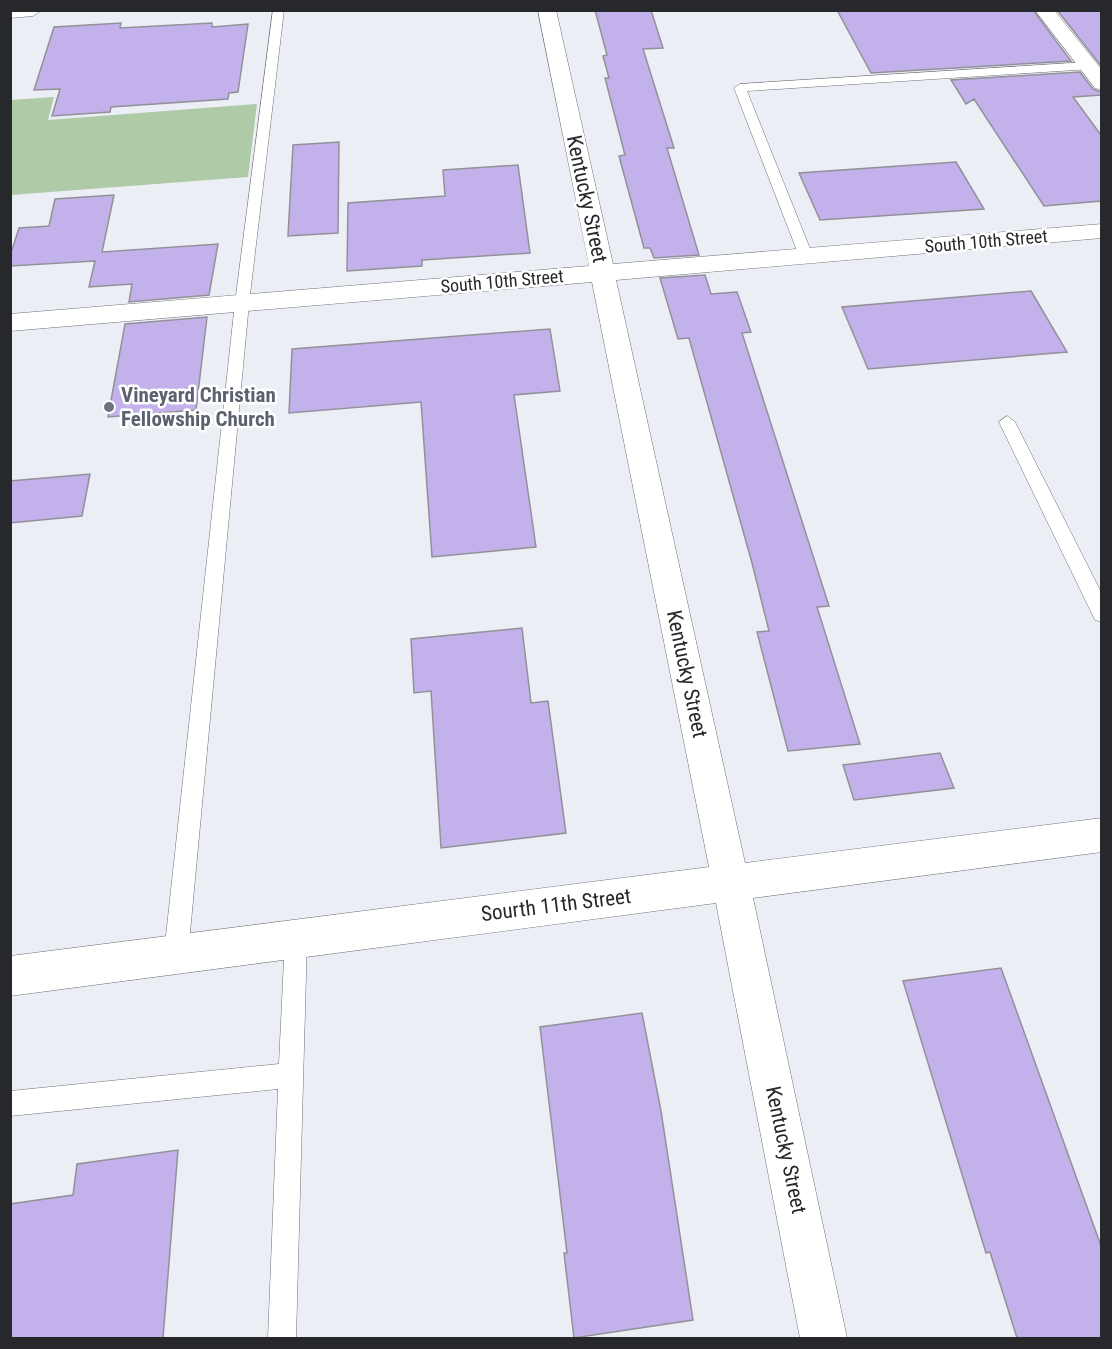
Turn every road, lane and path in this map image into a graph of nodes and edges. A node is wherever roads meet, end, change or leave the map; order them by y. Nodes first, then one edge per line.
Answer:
1 (33, 10) edge
2 (279, 10) edge
3 (547, 10) edge
4 (1044, 10) edge
5 (10, 12) edge
6 (1088, 66) junction
7 (1101, 84) edge
8 (1101, 231) edge
9 (806, 256) junction
10 (603, 273) junction
11 (242, 303) junction
12 (10, 322) edge
13 (1007, 422) dead end
14 (1101, 614) edge
15 (1101, 835) edge
16 (731, 882) junction
17 (296, 938) junction
18 (176, 954) junction
19 (10, 976) edge
20 (291, 1075) junction
21 (10, 1104) edge
22 (282, 1338) edge
23 (824, 1338) edge

1 - 5 street
2 - 11 lane
3 - 10 street, Kentucky Street
4 - 6 street
6 - 7 street
6 - 9 lane
8 - 9 street, South 10th Street
9 - 10 street, South 10th Street
10 - 11 street, South 10th Street
10 - 16 street, Kentucky Street
11 - 12 street, South 10th Street
11 - 18 lane
13 - 14 lane
15 - 16 street, Sourth 11th Street
16 - 17 street, Sourth 11th Street
16 - 23 street, Kentucky Street
17 - 18 street, Sourth 11th Street
17 - 20 lane
18 - 19 street, Sourth 11th Street
20 - 21 lane
20 - 22 lane

